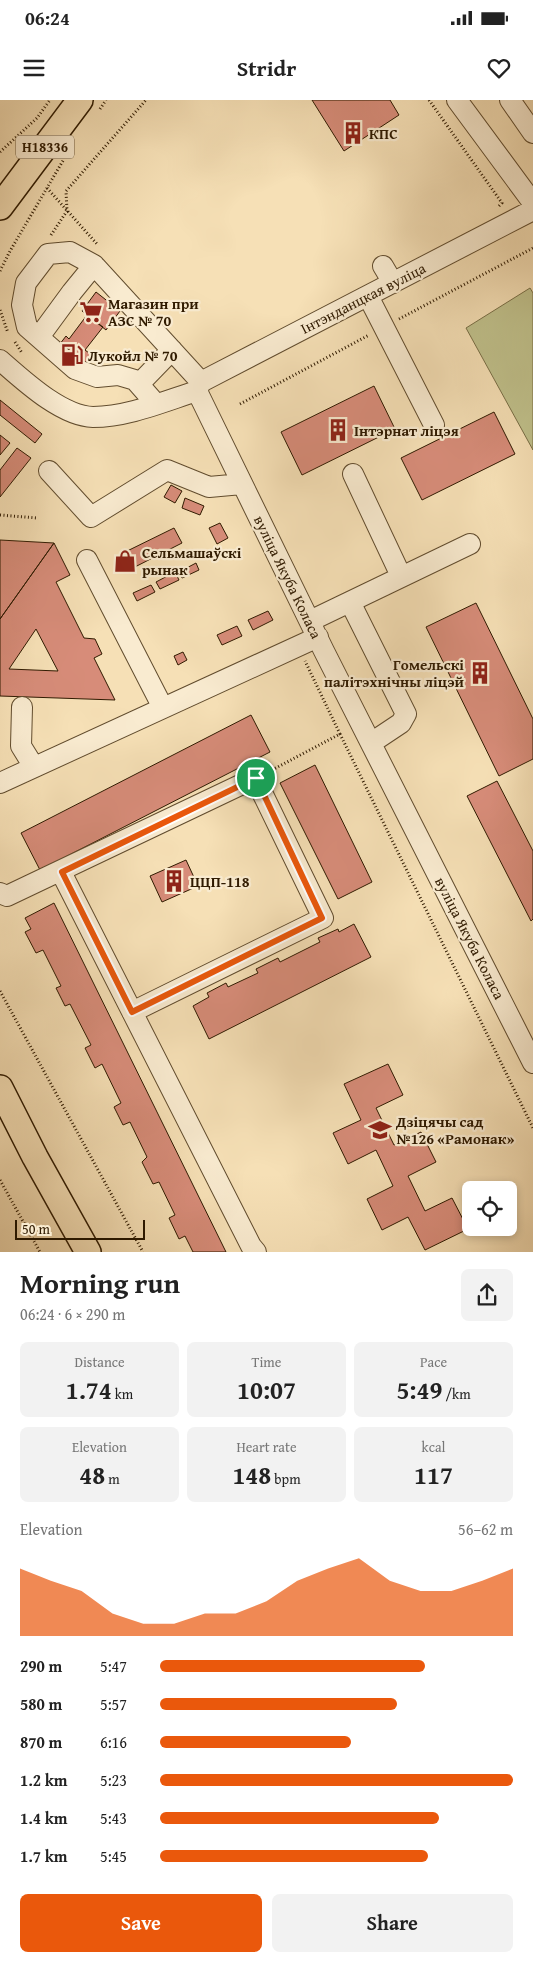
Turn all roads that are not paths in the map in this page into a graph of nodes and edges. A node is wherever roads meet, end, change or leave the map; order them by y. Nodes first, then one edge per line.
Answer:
1 (456, 100) edge
2 (510, 100) edge
3 (88, 107) edge
4 (533, 133) edge
5 (3, 201) edge
6 (533, 203) edge
7 (533, 210) edge
8 (0, 218) edge
9 (94, 265) junction
10 (368, 296) junction
11 (39, 337) junction
12 (172, 350) junction
13 (0, 360) edge
14 (139, 384) junction
15 (199, 387) junction
16 (156, 404) junction
17 (434, 425) dead end
18 (49, 471) dead end
19 (353, 474) dead end
20 (242, 484) junction
21 (470, 544) dead end
22 (87, 560) dead end
23 (401, 576) junction
24 (350, 602) junction
25 (317, 636) junction
26 (22, 707) dead end
27 (163, 708) junction
28 (371, 743) junction
29 (34, 767) junction
30 (0, 783) edge
31 (62, 872) junction
32 (0, 893) edge
33 (132, 1012) junction
34 (533, 1063) edge
35 (0, 1088) edge
36 (88, 1252) edge
37 (256, 1252) edge

1 - 6 street
2 - 4 street
3 - 5 main road, Н18336
5 - 8 street
7 - 10 street, Інтэнданцкая вуліца
9 - 11 street
9 - 11 street, вуліца Якуба Коласа
9 - 12 street, вуліца Якуба Коласа
10 - 15 street, Інтэнданцкая вуліца
10 - 17 street
11 - 14 street, вуліца Якуба Коласа
12 - 14 street
12 - 15 street, вуліца Якуба Коласа
13 - 16 street
14 - 16 street
15 - 16 street
15 - 20 street, вуліца Якуба Коласа
18 - 20 street
19 - 23 street
20 - 25 street, вуліца Якуба Коласа
21 - 23 street
22 - 27 street
23 - 24 street
24 - 25 street
24 - 28 street
25 - 27 street
25 - 28 street, вуліца Якуба Коласа
26 - 29 street
27 - 29 street
28 - 34 street, вуліца Якуба Коласа
29 - 30 street
31 - 32 street
31 - 33 street
31 - 33 street
33 - 37 street
35 - 36 main road

